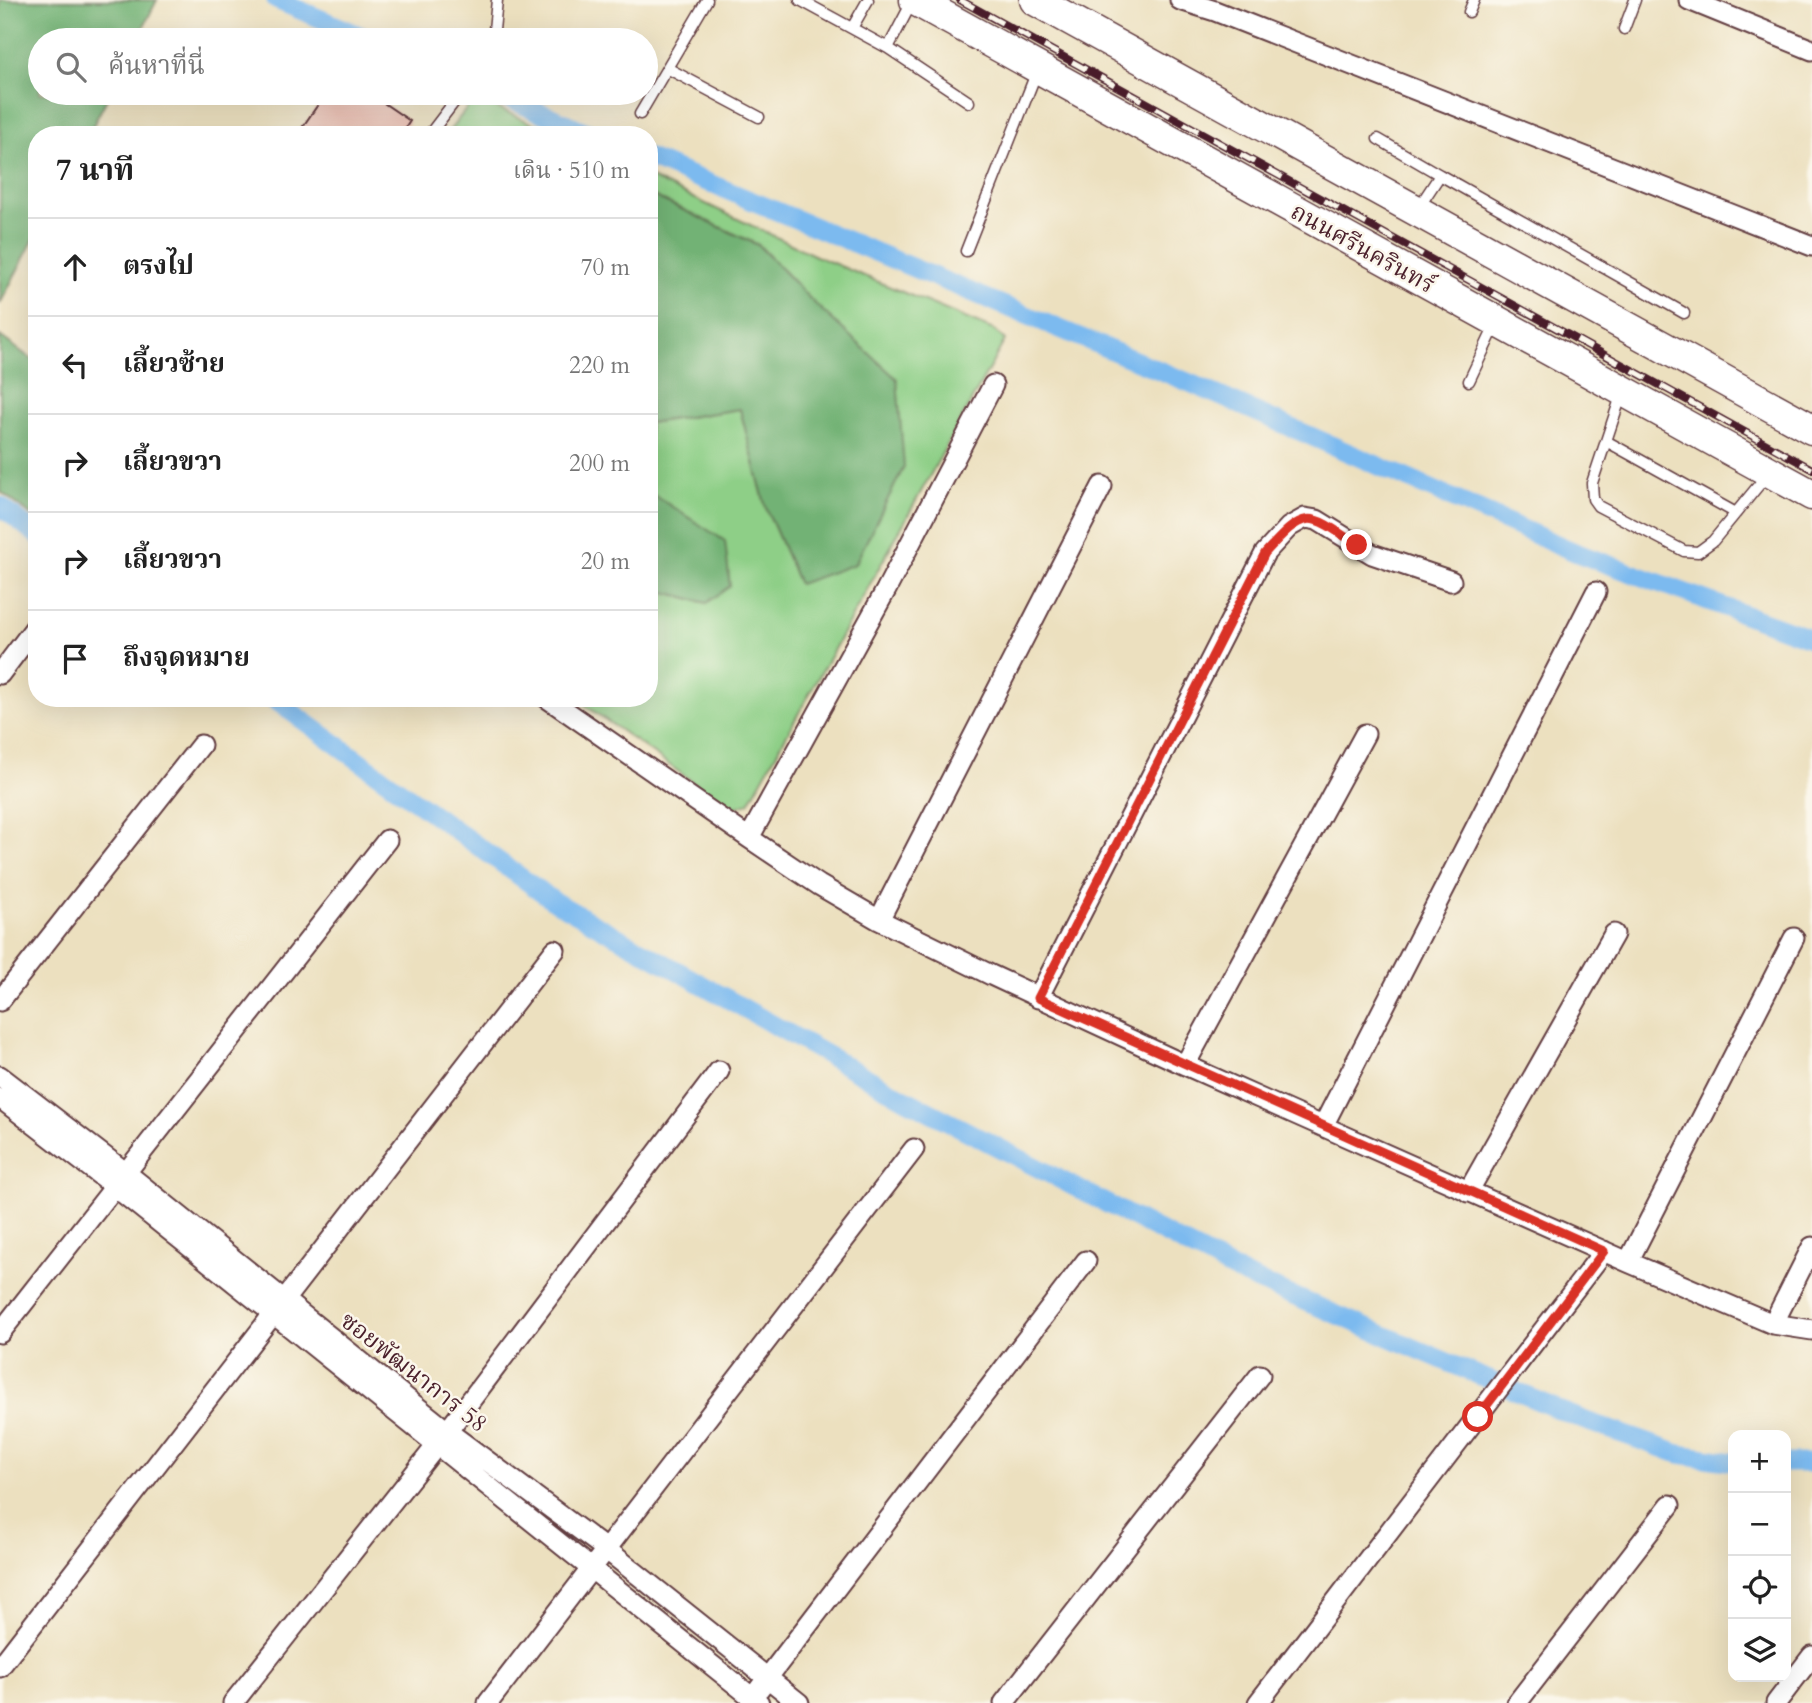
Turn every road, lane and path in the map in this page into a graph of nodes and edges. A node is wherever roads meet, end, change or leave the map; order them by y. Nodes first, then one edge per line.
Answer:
1 (497, 0) edge
2 (707, 0) edge
3 (800, 0) edge
4 (868, 0) edge
5 (914, 0) edge
6 (1035, 0) edge
7 (1180, 0) edge
8 (1474, 0) edge
9 (1636, 0) edge
10 (1689, 0) edge
11 (1469, 12) dead end
12 (494, 28) edge
13 (852, 28) junction
14 (1624, 29) dead end
15 (888, 48) junction
16 (1812, 50) edge
17 (667, 68) junction
18 (1039, 68) junction
19 (658, 83) edge
20 (969, 102) dead end
21 (452, 105) edge
22 (645, 105) edge
23 (640, 114) dead end
24 (759, 117) dead end
25 (436, 126) edge
26 (1378, 139) dead end
27 (1440, 175) junction
28 (1417, 210) junction
29 (1812, 246) edge
30 (966, 251) dead end
31 (1684, 313) dead end
32 (1497, 322) junction
33 (1469, 381) dead end
34 (993, 385) dead end
35 (1622, 392) junction
36 (1812, 429) edge
37 (1606, 441) junction
38 (1769, 472) junction
39 (1102, 486) dead end
40 (1812, 495) edge
41 (1736, 513) junction
42 (1451, 581) dead end
43 (1596, 592) dead end
44 (28, 637) edge
45 (0, 674) edge
46 (560, 707) edge
47 (1365, 734) dead end
48 (201, 744) dead end
49 (750, 838) junction
50 (387, 839) dead end
51 (879, 920) junction
52 (1614, 934) dead end
53 (1794, 937) dead end
54 (555, 950) dead end
55 (1038, 998) junction
56 (0, 1001) edge
57 (1185, 1065) junction
58 (719, 1071) dead end
59 (0, 1076) edge
60 (0, 1098) edge
61 (1323, 1126) junction
62 (914, 1149) dead end
63 (119, 1179) junction
64 (1468, 1192) junction
65 (1812, 1247) edge
66 (1604, 1251) junction
67 (1086, 1261) dead end
68 (1628, 1262) junction
69 (279, 1306) junction
70 (1773, 1324) junction
71 (1812, 1330) edge
72 (0, 1333) edge
73 (1260, 1375) dead end
74 (442, 1438) junction
75 (1670, 1504) dead end
76 (607, 1550) junction
77 (592, 1569) junction
78 (1812, 1656) edge
79 (0, 1667) edge
80 (768, 1679) junction
81 (753, 1701) edge
82 (233, 1703) edge
83 (488, 1703) edge
84 (799, 1703) edge
85 (1004, 1703) edge
86 (1258, 1703) edge
87 (1517, 1703) edge
88 (1776, 1703) edge

1 - 12 lane
2 - 17 lane
3 - 13 lane
4 - 13 lane
5 - 15 lane
5 - 18 main road, ถนนศรีนครินทร์
6 - 28 main road
7 - 29 street
8 - 11 lane
9 - 14 lane
10 - 16 street
13 - 15 lane
15 - 20 lane
17 - 19 lane
17 - 24 lane
18 - 30 lane
18 - 32 main road, ถนนศรีนครินทร์
21 - 25 lane
22 - 23 lane
26 - 27 lane
27 - 28 lane
27 - 31 lane
28 - 36 main road
32 - 33 lane
32 - 35 main road, ถนนศรีนครินทร์
34 - 49 street
35 - 37 lane
35 - 38 main road, ถนนศรีนครินทร์
37 - 41 lane
37 - 41 lane
38 - 40 main road, ถนนศรีนครินทร์
38 - 41 lane
39 - 51 street
42 - 55 street
43 - 61 street
44 - 45 street
46 - 49 street
47 - 57 street
48 - 56 street
49 - 51 street
50 - 63 street
51 - 55 street
52 - 64 street
53 - 68 street
54 - 69 street
55 - 57 street
57 - 61 street
58 - 74 street
59 - 63 street, ซอยพัฒนาการ 58
60 - 63 street, ซอยพัฒนาการ 58
61 - 64 street
62 - 76 street
63 - 69 street, ซอยพัฒนาการ 58
63 - 72 street
64 - 66 street
65 - 70 street
66 - 68 street
66 - 86 street
67 - 80 street
68 - 70 street
69 - 74 street, ซอยพัฒนาการ 58
69 - 79 street
70 - 71 street
73 - 85 street
74 - 76 street, ซอยพัฒนาการ 58
74 - 77 street, ซอยพัฒนาการ 58
74 - 82 street
75 - 87 street
76 - 77 street
76 - 80 street, ซอยพัฒนาการ 58
77 - 81 street, ซอยพัฒนาการ 58
77 - 83 street
78 - 88 street
80 - 81 street
80 - 84 street, ซอยพัฒนาการ 58

